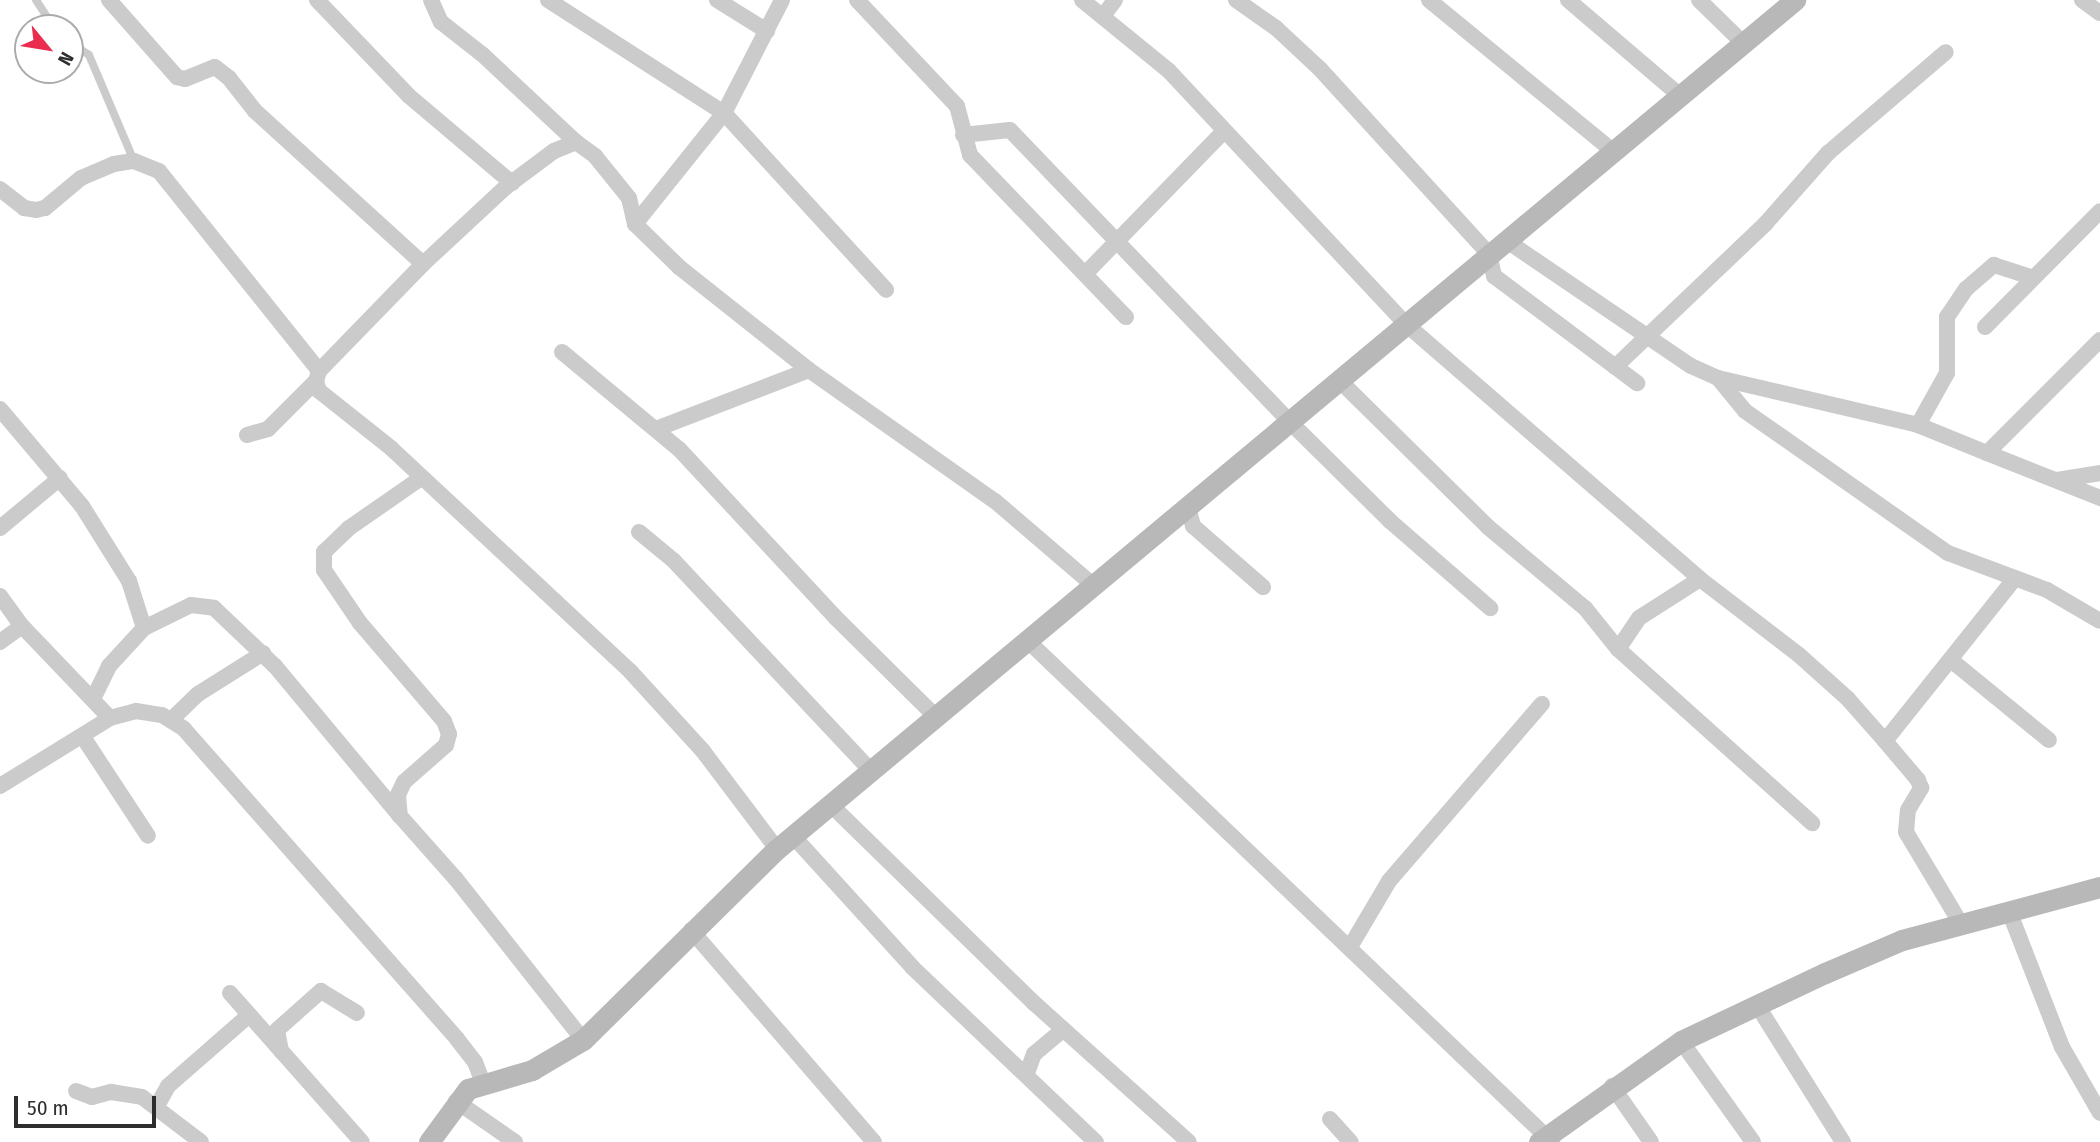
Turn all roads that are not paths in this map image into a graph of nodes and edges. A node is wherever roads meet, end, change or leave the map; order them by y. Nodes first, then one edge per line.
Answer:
1 (109, 0) edge
2 (317, 0) edge
3 (431, 0) edge
4 (548, 0) edge
5 (717, 0) edge
6 (782, 0) edge
7 (857, 0) edge
8 (1082, 0) edge
9 (1115, 0) edge
10 (1236, 0) edge
11 (1429, 0) edge
12 (1568, 0) edge
13 (1699, 0) edge
14 (1795, 0) edge
15 (2082, 0) edge
16 (1255, 5) edge
17 (2100, 13) edge
18 (1103, 16) junction
19 (767, 31) junction
20 (1741, 41) junction
21 (84, 52) edge
22 (1946, 52) dead end
23 (1678, 94) junction
24 (724, 113) junction
25 (1223, 132) junction
26 (963, 135) junction
27 (576, 142) junction
28 (1614, 151) junction
29 (134, 160) junction
30 (512, 183) junction
31 (0, 189) edge
32 (2100, 211) edge
33 (635, 224) junction
34 (1507, 241) junction
35 (1120, 242) junction
36 (1489, 254) junction
37 (423, 264) junction
38 (1085, 274) junction
39 (2029, 277) junction
40 (886, 289) dead end
41 (1126, 317) dead end
42 (1407, 325) junction
43 (1985, 327) dead end
44 (1645, 337) junction
45 (2100, 340) edge
46 (562, 352) dead end
47 (1615, 367) junction
48 (808, 370) junction
49 (317, 376) junction
50 (1718, 378) junction
51 (1338, 379) junction
52 (1637, 383) dead end
53 (0, 409) edge
54 (1288, 420) junction
55 (1917, 425) junction
56 (656, 429) junction
57 (247, 435) dead end
58 (1987, 453) junction
59 (2100, 473) edge
60 (60, 478) junction
61 (421, 478) junction
62 (2057, 480) junction
63 (2100, 498) edge
64 (1188, 506) junction
65 (0, 528) edge
66 (639, 532) dead end
67 (2015, 578) junction
68 (1700, 579) junction
69 (1093, 585) junction
70 (1264, 587) dead end
71 (0, 596) edge
72 (1490, 608) dead end
73 (2100, 621) edge
74 (22, 626) junction
75 (144, 628) junction
76 (0, 642) edge
77 (1029, 642) junction
78 (1618, 649) junction
79 (263, 653) junction
80 (1952, 661) junction
81 (93, 699) junction
82 (1542, 704) dead end
83 (935, 716) junction
84 (110, 718) junction
85 (171, 720) junction
86 (83, 737) junction
87 (2049, 740) dead end
88 (1885, 741) junction
89 (872, 772) junction
90 (0, 786) edge
91 (831, 806) junction
92 (400, 816) junction
93 (1812, 823) dead end
94 (148, 836) dead end
95 (785, 843) junction
96 (2100, 887) edge
97 (2009, 911) junction
98 (1961, 924) junction
99 (691, 930) junction
100 (1350, 947) junction
101 (230, 993) dead end
102 (1758, 1005) junction
103 (357, 1013) dead end
104 (249, 1015) junction
105 (1063, 1030) junction
106 (583, 1040) junction
107 (1681, 1041) junction
108 (282, 1054) junction
109 (1027, 1073) junction
110 (483, 1083) junction
111 (1612, 1086) junction
112 (76, 1091) dead end
113 (456, 1101) junction
114 (157, 1106) junction
115 (2100, 1113) edge
116 (1330, 1119) dead end
117 (1546, 1140) edge
118 (201, 1142) edge
119 (362, 1142) edge
120 (429, 1142) edge
121 (515, 1142) edge
122 (874, 1142) edge
123 (1096, 1142) edge
124 (1189, 1142) edge
125 (1350, 1142) edge
126 (1651, 1142) edge
127 (1752, 1142) edge
128 (1843, 1142) edge

1 - 37 street
2 - 30 street
3 - 27 street
4 - 24 street
5 - 19 street
6 - 19 street
7 - 26 street
8 - 18 street
9 - 18 street
10 - 16 street
11 - 28 street
12 - 23 street
13 - 20 street
14 - 20 street
15 - 17 street
16 - 36 street
18 - 25 street
19 - 24 street
20 - 23 street
21 - 29 lane
22 - 44 street
23 - 28 street
24 - 33 street
24 - 40 street
25 - 35 street
25 - 42 street
26 - 35 street
26 - 38 street
27 - 30 street
27 - 33 street
28 - 34 street
29 - 31 street
29 - 49 street
30 - 37 street
32 - 39 street
33 - 48 street
34 - 36 street
34 - 44 street
35 - 38 street
35 - 54 street
36 - 42 street
36 - 47 street
37 - 49 street
38 - 41 street
39 - 43 street
39 - 55 street
42 - 51 street
42 - 68 street
44 - 47 street
44 - 50 street
45 - 58 street
46 - 56 street
47 - 52 street
48 - 56 street
48 - 69 street
49 - 57 street
49 - 61 street
50 - 55 street
50 - 67 street
51 - 54 street
51 - 78 street
53 - 60 street
54 - 64 street
54 - 72 street
55 - 58 street
56 - 83 street
58 - 62 street
59 - 62 street
60 - 65 street
60 - 75 street
61 - 92 street
61 - 95 street
62 - 63 street
64 - 69 street
64 - 70 street
66 - 89 street
67 - 73 street
67 - 80 street
68 - 78 street
68 - 88 street
69 - 77 street
71 - 74 street
74 - 76 street
74 - 81 street
75 - 79 street
75 - 81 street
77 - 83 street
77 - 100 street
78 - 93 street
79 - 85 street
79 - 92 street
80 - 87 street
80 - 88 street
81 - 84 street
82 - 100 street
83 - 89 street
84 - 85 street
84 - 86 street
85 - 110 street
86 - 90 street
86 - 94 street
88 - 98 street
89 - 91 street
91 - 95 street
91 - 105 street
92 - 106 street
95 - 99 street
95 - 109 street
96 - 97 street
97 - 98 street
97 - 115 street
98 - 102 street
99 - 106 street
99 - 122 street
100 - 117 street
101 - 104 street
102 - 107 street
102 - 128 street
103 - 108 street
104 - 108 street
104 - 114 street
105 - 109 street
105 - 124 street
106 - 110 street
107 - 111 street
107 - 127 street
108 - 119 street
109 - 123 street
110 - 113 street
111 - 117 street
111 - 126 street
112 - 114 street
113 - 120 street
113 - 121 street
114 - 118 street
116 - 125 street

